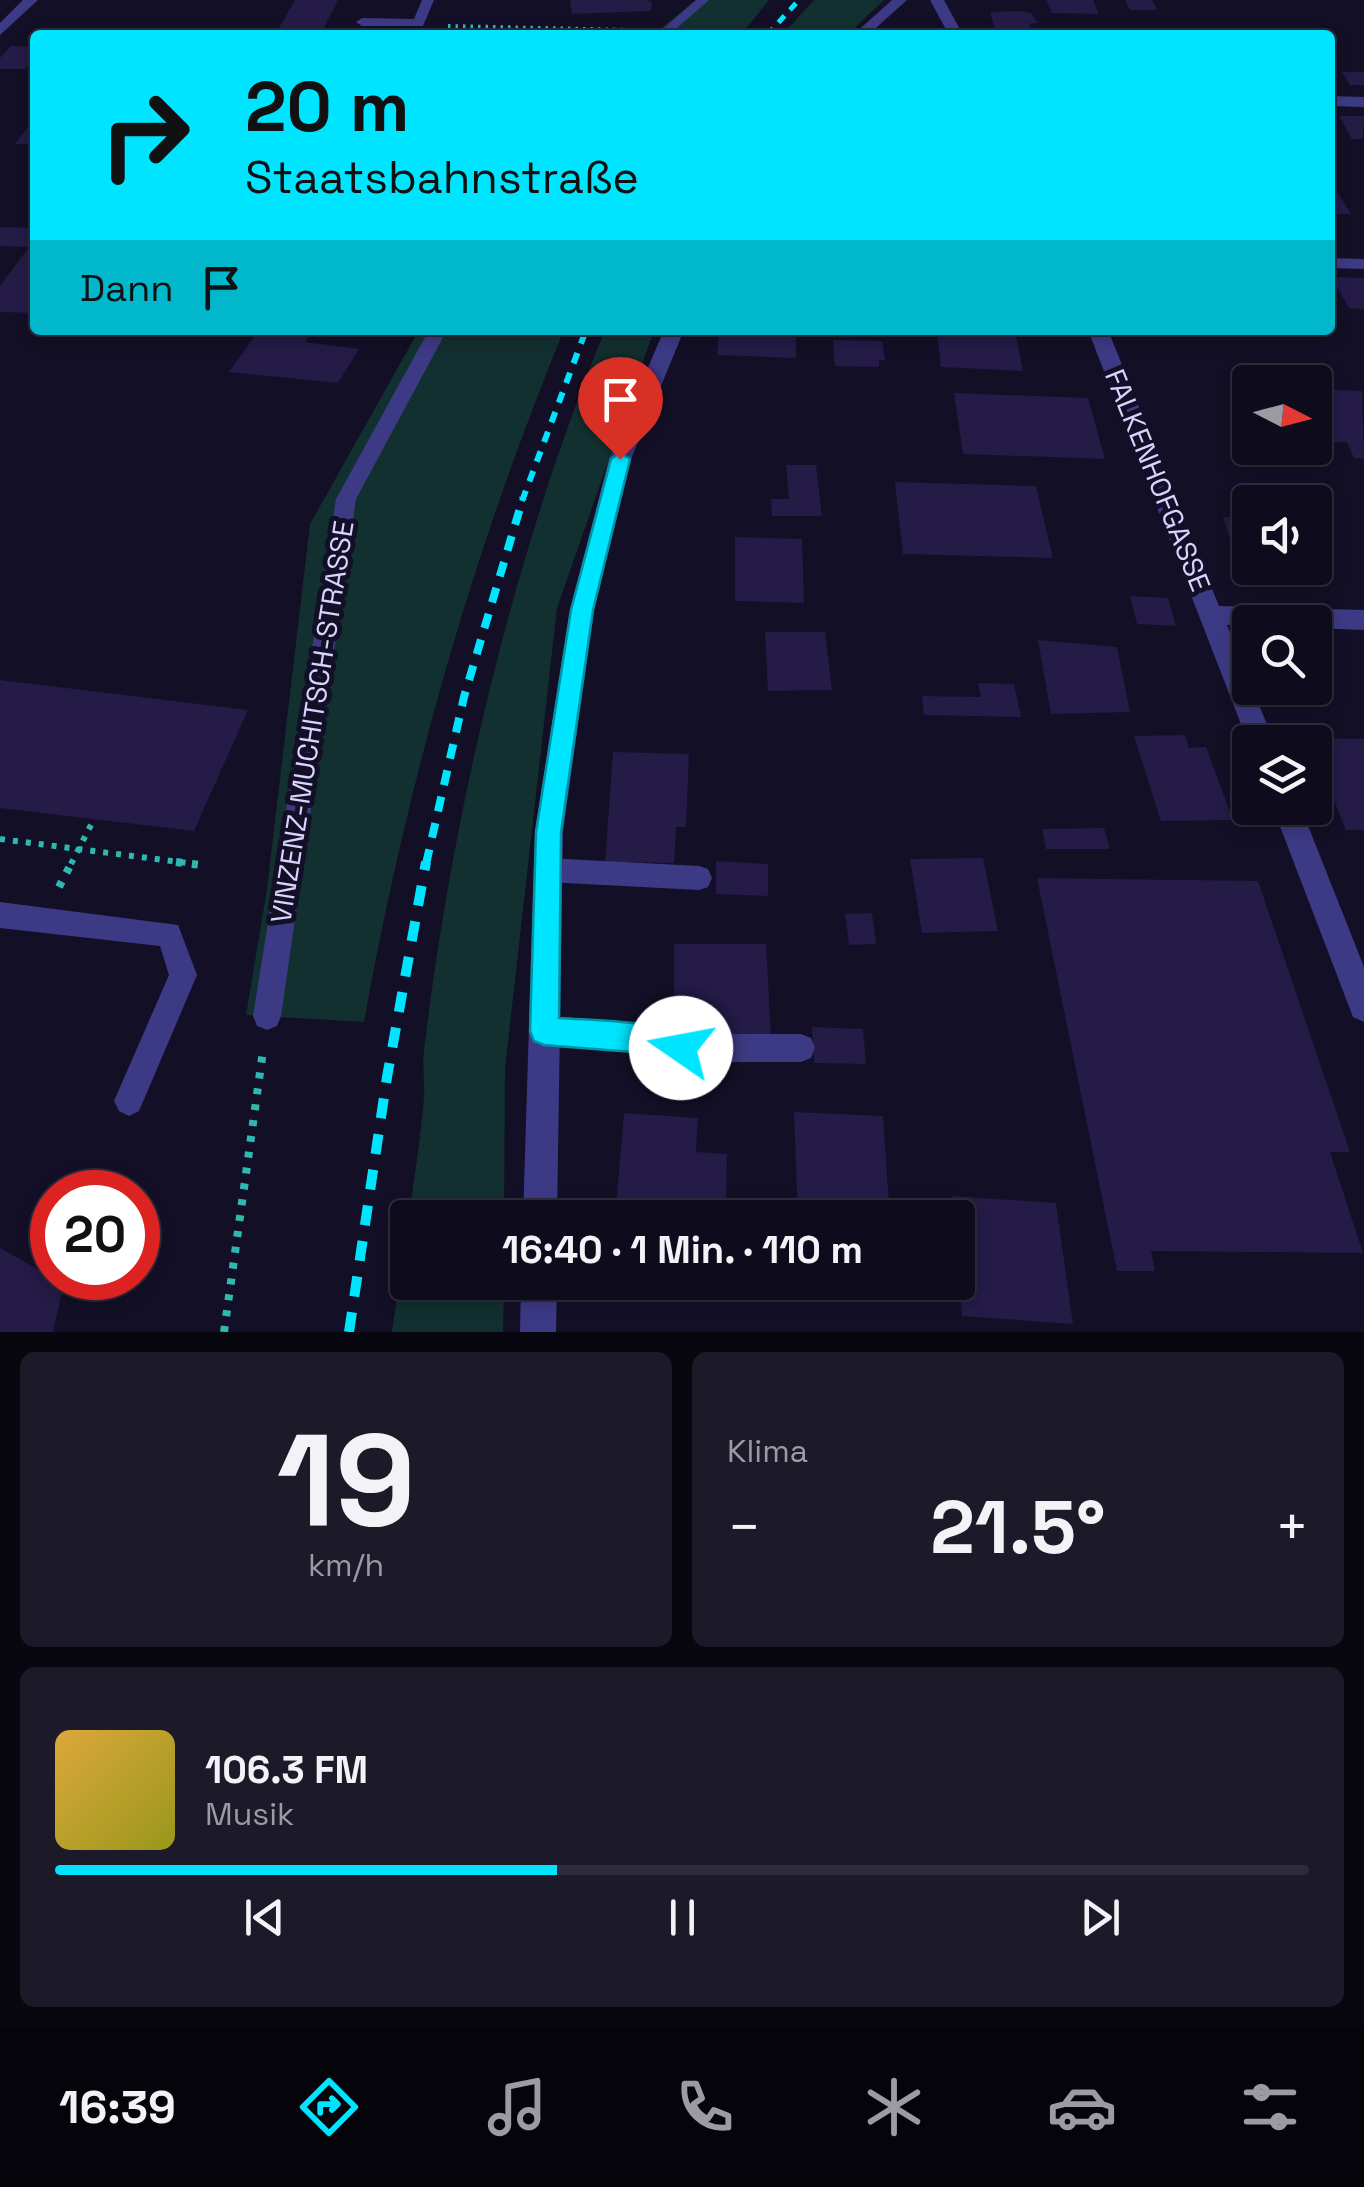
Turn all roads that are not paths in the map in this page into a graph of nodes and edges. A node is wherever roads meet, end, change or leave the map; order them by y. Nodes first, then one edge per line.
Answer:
1 (31, 0) edge
2 (428, 0) edge
3 (703, 0) edge
4 (900, 0) edge
5 (937, 0) edge
6 (362, 23) edge
7 (668, 30) edge
8 (866, 30) edge
9 (953, 30) edge
10 (0, 31) edge
11 (1335, 102) edge
12 (1364, 102) edge
13 (1335, 263) edge
14 (1364, 264) edge
15 (435, 335) edge
16 (672, 335) edge
17 (1100, 335) edge
18 (1212, 615) junction
19 (1364, 620) edge
20 (1254, 725) edge
21 (1294, 825) edge
22 (548, 870) junction
23 (699, 878) dead end
24 (0, 915) edge
25 (1364, 1006) edge
26 (268, 1016) road end
27 (544, 1031) junction
28 (800, 1048) dead end
29 (130, 1101) dead end
30 (540, 1200) edge
31 (539, 1300) edge
32 (538, 1332) edge

1 - 10 street
2 - 6 lane
3 - 7 lane
4 - 8 street
5 - 9 street
11 - 12 street
13 - 14 street
15 - 26 lane, VINZENZ-MUCHITSCH-STRASSE
16 - 22 street
17 - 18 street, FALKENHOFGASSE
18 - 19 street
18 - 20 street, FALKENHOFGASSE
21 - 25 street
22 - 23 lane
22 - 27 street
24 - 29 lane
27 - 28 lane
27 - 30 street
31 - 32 street

